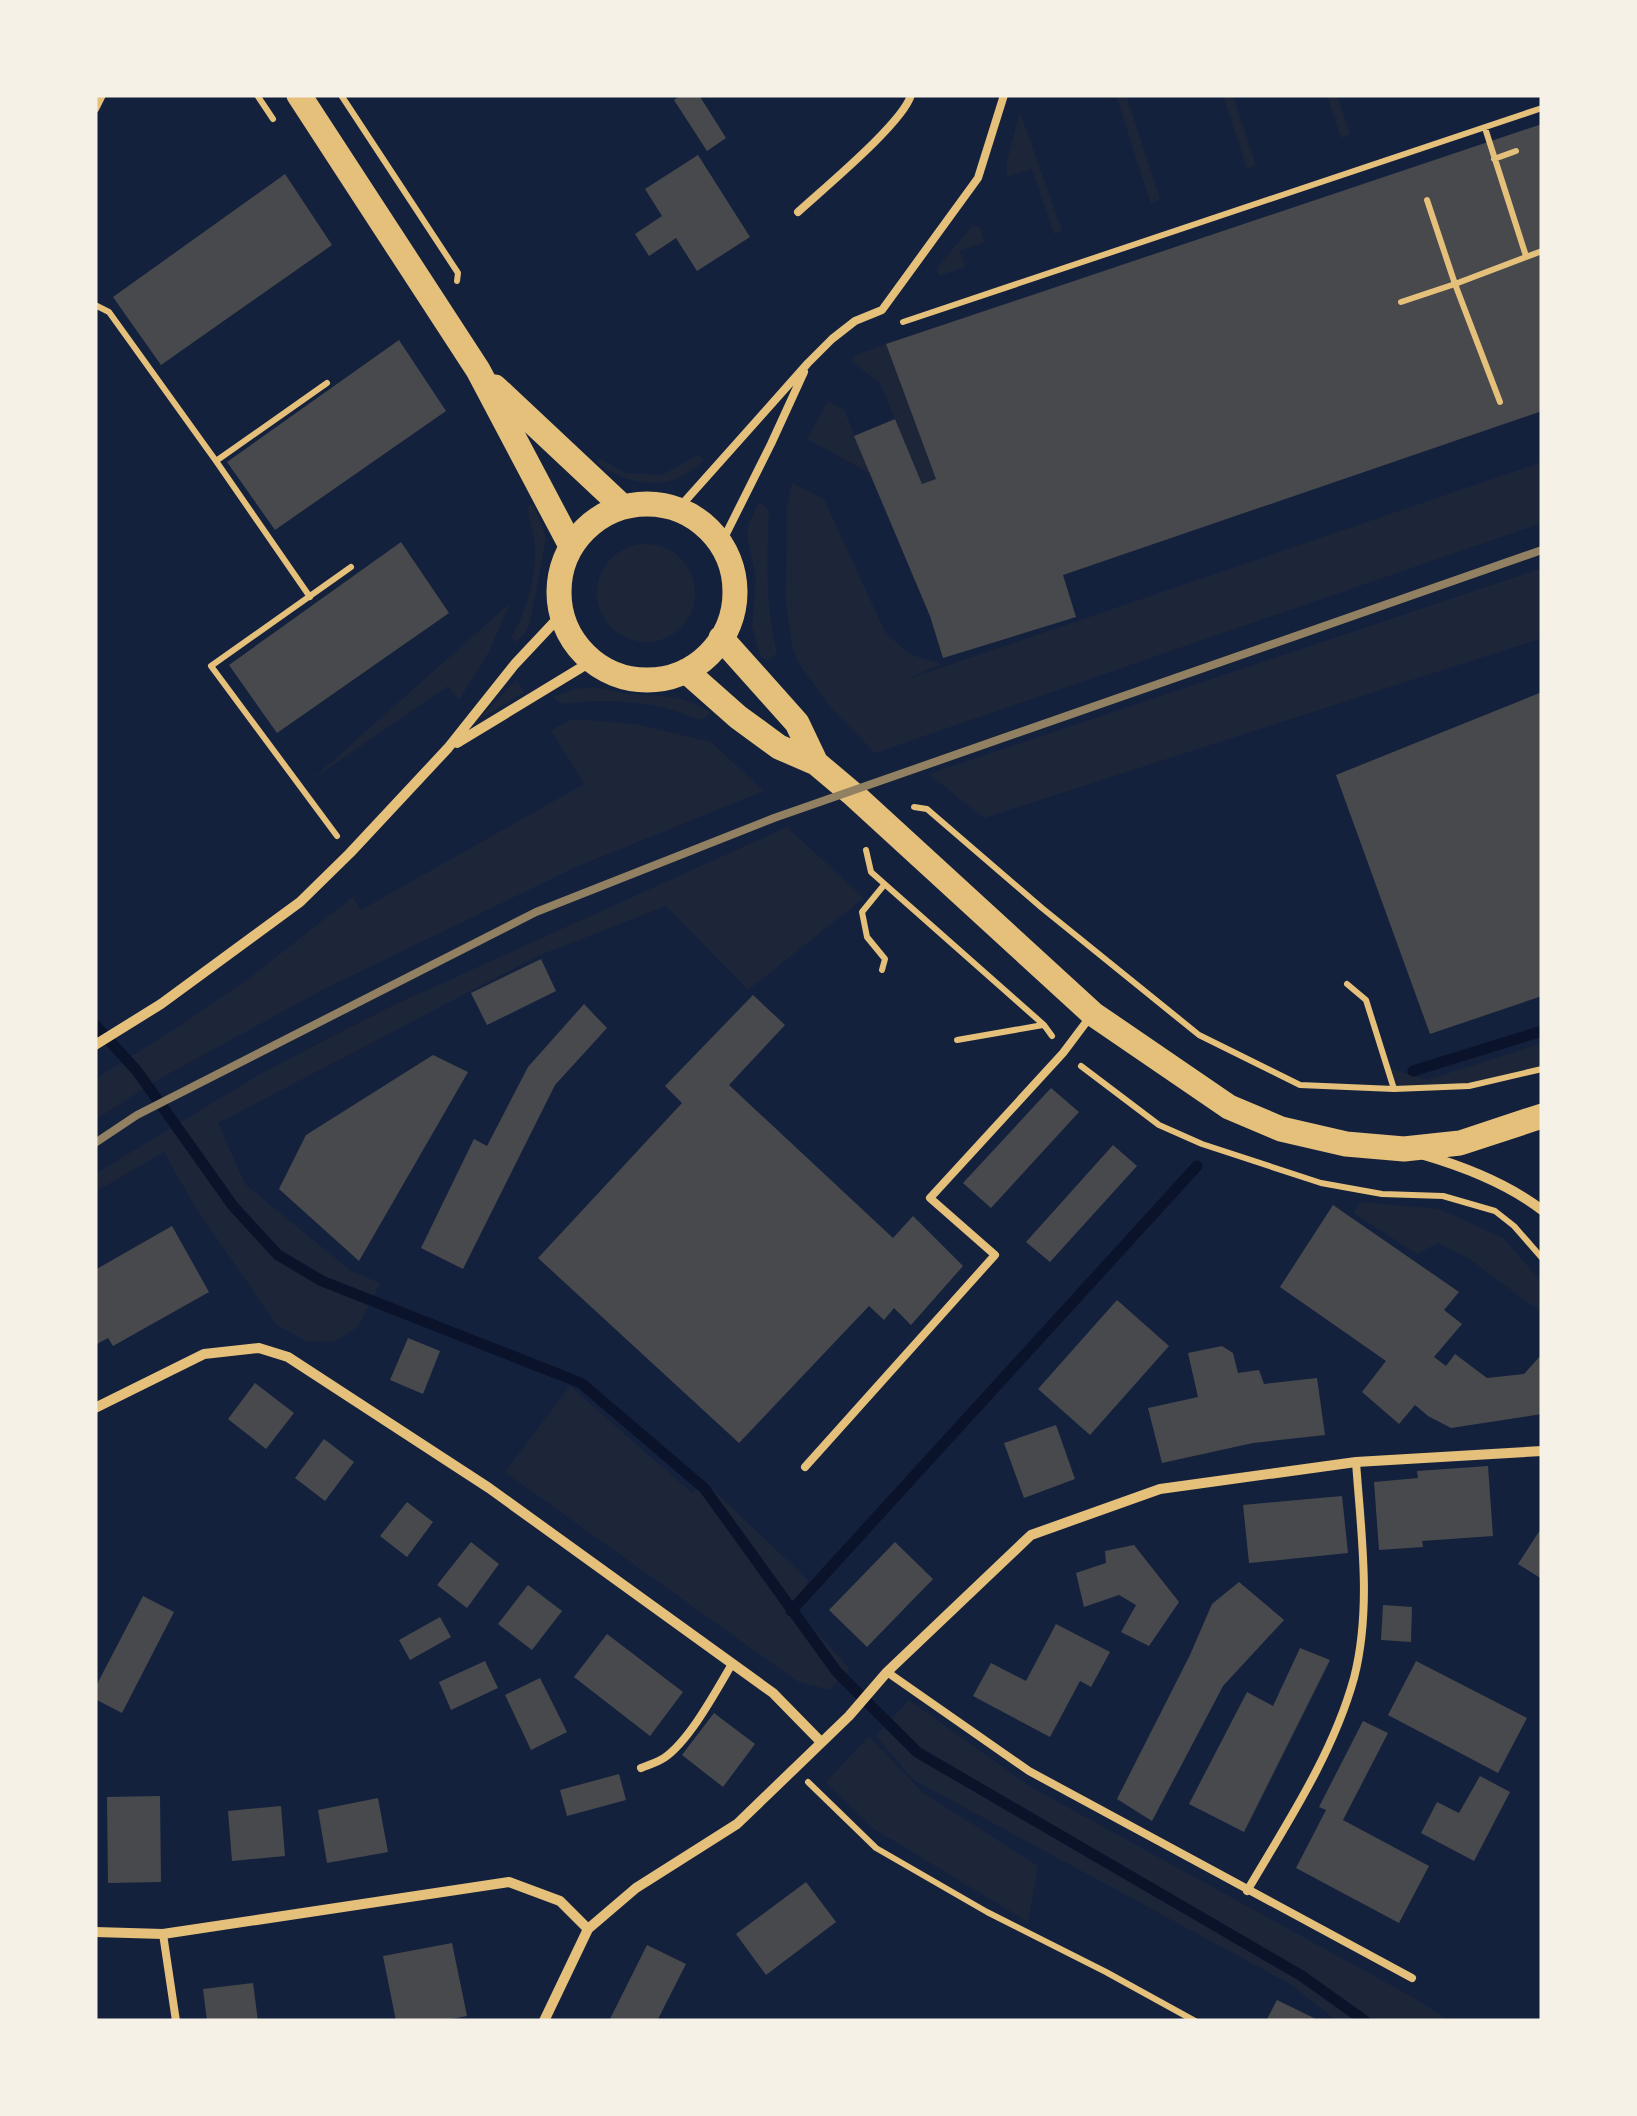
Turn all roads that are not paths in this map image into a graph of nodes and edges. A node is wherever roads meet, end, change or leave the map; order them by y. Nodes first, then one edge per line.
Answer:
1 (102, 95) edge
2 (300, 95) edge
3 (911, 95) edge
4 (1004, 95) edge
5 (95, 108) edge
6 (798, 212) dead end
7 (808, 364) junction
8 (478, 370) junction
9 (622, 507) junction
10 (678, 509) junction
11 (720, 544) junction
12 (571, 546) junction
13 (561, 615) junction
14 (721, 638) junction
15 (592, 661) junction
16 (686, 671) junction
17 (448, 748) junction
18 (816, 762) junction
19 (1093, 1014) junction
20 (95, 1044) edge
21 (1541, 1119) edge
22 (1404, 1149) junction
23 (1542, 1210) edge
24 (95, 1408) edge
25 (1542, 1451) edge
26 (1356, 1462) junction
27 (805, 1467) dead end
28 (732, 1664) junction
29 (884, 1676) junction
30 (820, 1741) junction
31 (641, 1768) dead end
32 (1247, 1891) junction
33 (588, 1929) junction
34 (95, 1932) edge
35 (163, 1934) junction
36 (1412, 1978) dead end
37 (176, 2021) edge
38 (544, 2021) edge

1 - 5 lane
2 - 8 main road
3 - 6 lane
4 - 7 lane
7 - 10 lane
7 - 11 lane
8 - 9 main road
8 - 12 main road
9 - 10 main road
9 - 12 main road
10 - 11 main road
11 - 14 main road
12 - 13 main road
13 - 15 main road
13 - 17 street
14 - 16 main road
14 - 18 main road
15 - 16 main road
15 - 17 street
16 - 18 main road
17 - 20 street
18 - 19 main road
19 - 22 main road
19 - 27 lane
21 - 22 main road
22 - 23 street
24 - 28 street
25 - 26 street
26 - 29 street
26 - 32 lane
28 - 30 street
28 - 31 lane
29 - 30 street
29 - 32 lane
30 - 33 street
32 - 36 lane
33 - 35 street
33 - 38 street
34 - 35 street
35 - 37 lane

